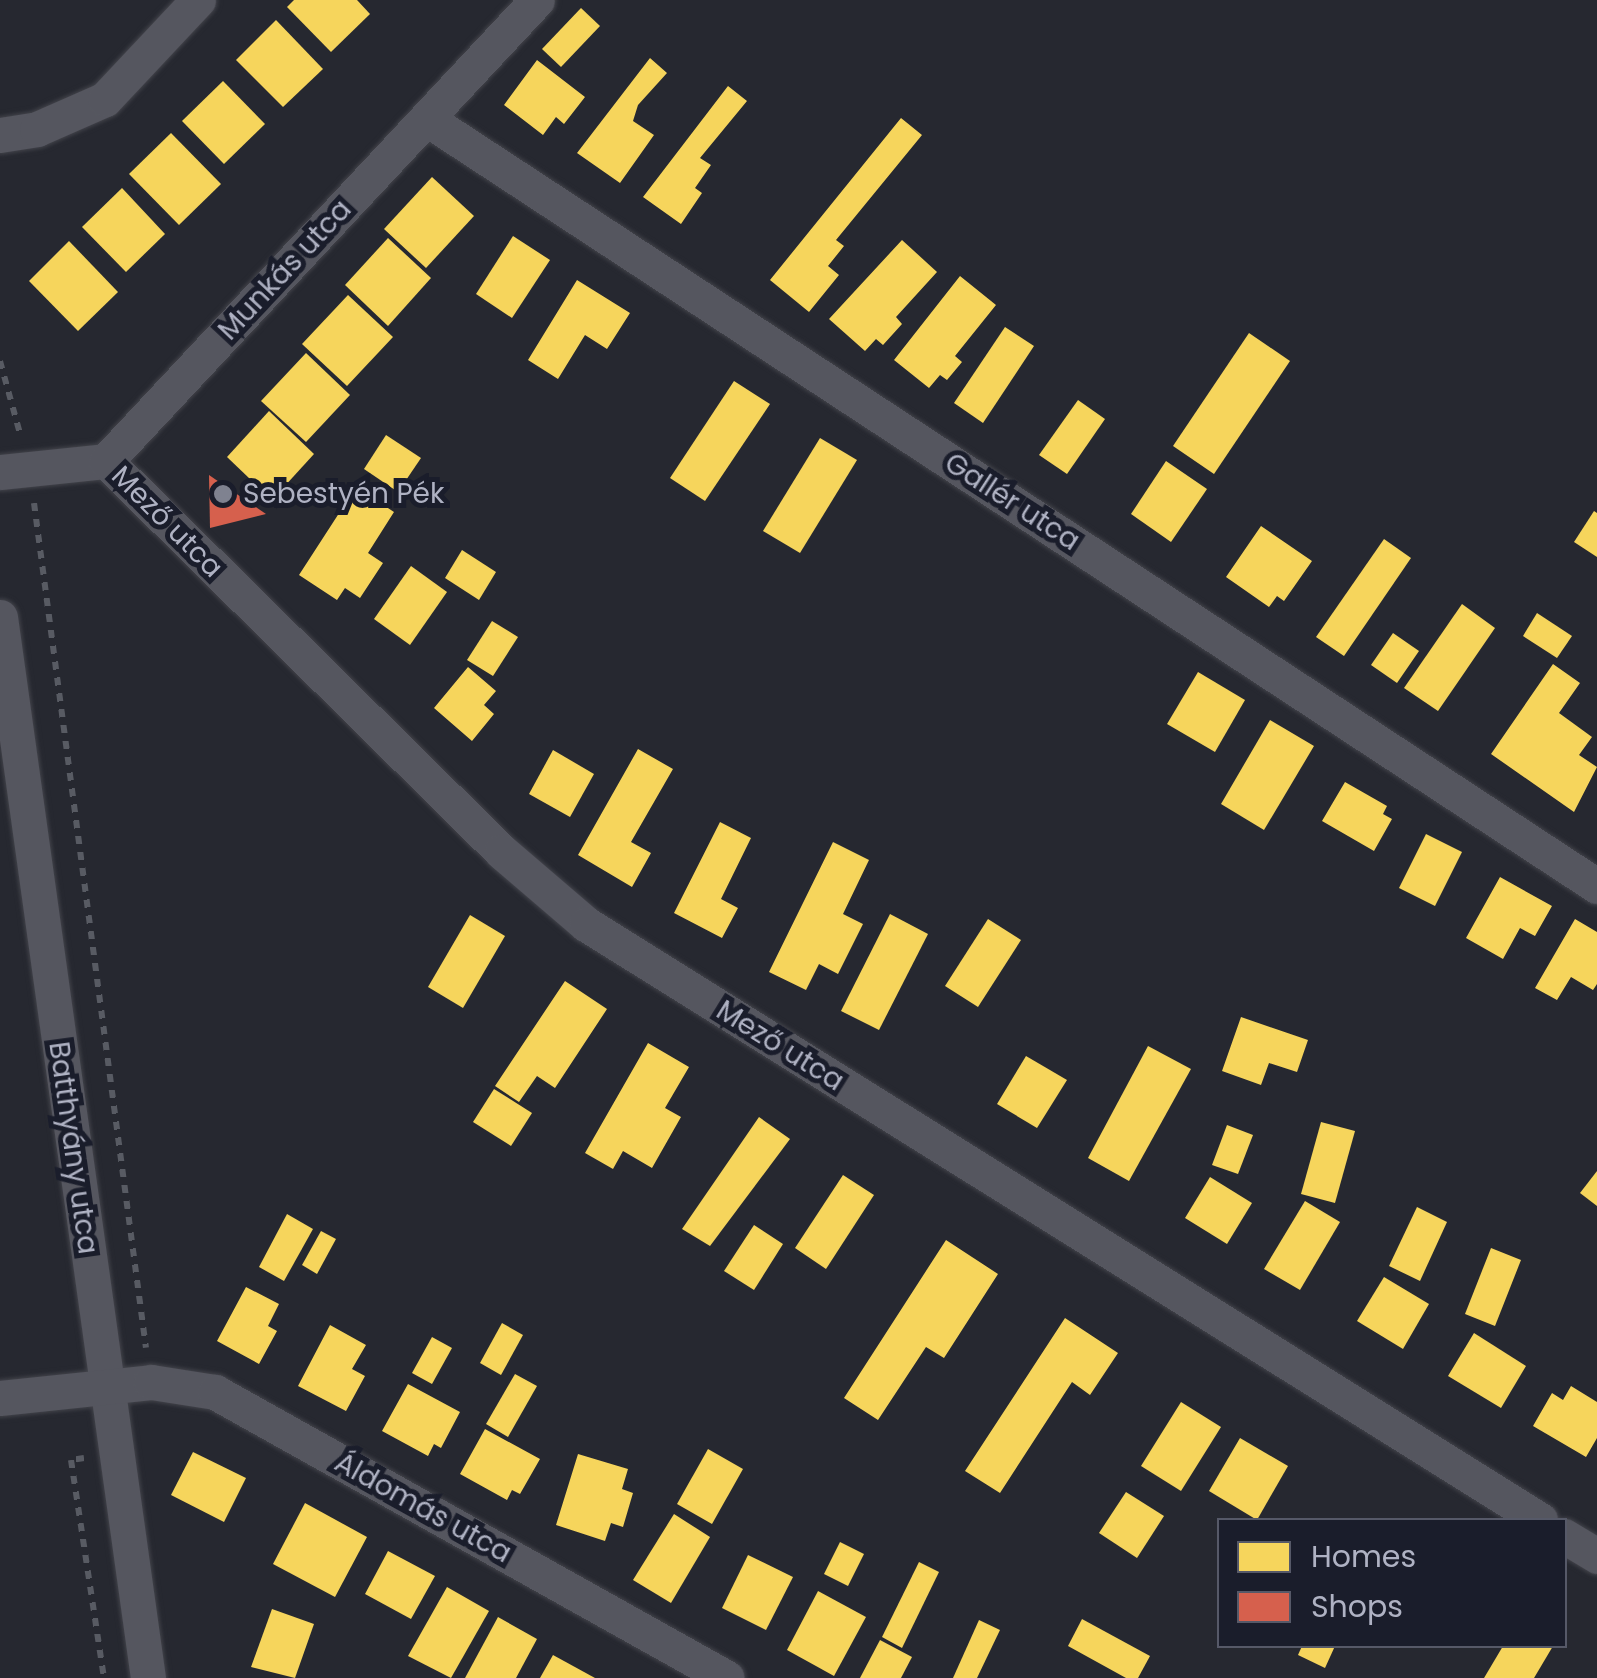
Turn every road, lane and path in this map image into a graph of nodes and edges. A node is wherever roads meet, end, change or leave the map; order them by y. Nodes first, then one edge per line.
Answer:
1 (198, 0) edge
2 (537, 0) edge
3 (427, 118) junction
4 (0, 135) edge
5 (106, 461) junction
6 (0, 472) edge
7 (0, 617) edge
8 (1597, 886) edge
9 (106, 1388) junction
10 (0, 1398) edge
11 (1537, 1518) edge
12 (1567, 1538) edge
13 (1597, 1556) edge
14 (148, 1678) edge
15 (727, 1678) edge

1 - 4 street
2 - 3 street, Munkás utca
3 - 5 street, Munkás utca
3 - 8 street, Gallér utca
5 - 6 street
5 - 11 street, Mező utca
7 - 9 street, Batthyány utca
9 - 10 street, Áldomás utca
9 - 14 street, Batthyány utca
9 - 15 street, Áldomás utca
12 - 13 street

